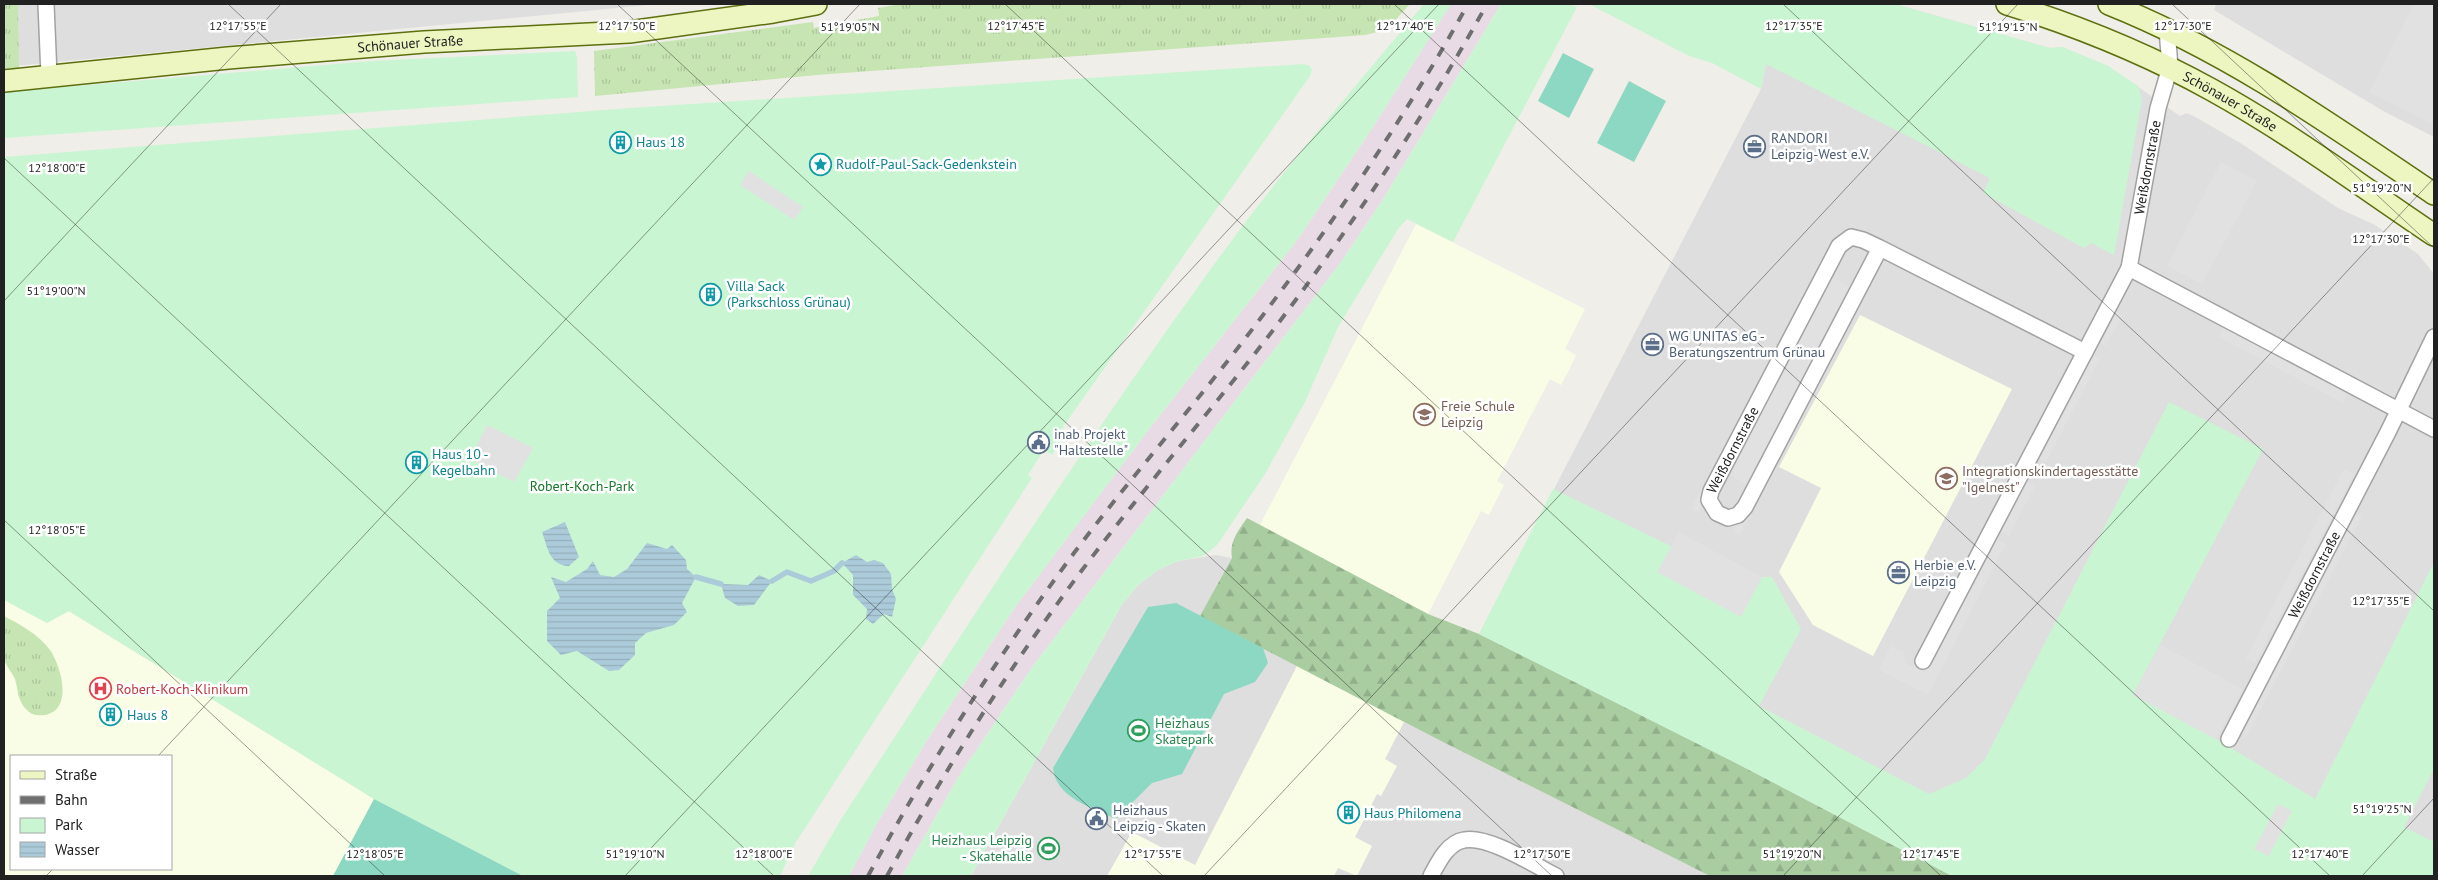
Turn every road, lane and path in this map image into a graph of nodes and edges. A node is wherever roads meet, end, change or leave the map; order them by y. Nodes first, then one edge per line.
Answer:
1 (46, 4) edge
2 (816, 4) edge
3 (2007, 4) edge
4 (2109, 4) edge
5 (773, 8) edge
6 (2167, 30) junction
7 (2192, 41) junction
8 (2170, 67) junction
9 (49, 76) junction
10 (4, 81) edge
11 (2434, 194) edge
12 (2434, 235) edge
13 (1880, 248) junction
14 (2130, 268) junction
15 (2434, 336) edge
16 (2085, 352) junction
17 (2399, 411) junction
18 (2434, 429) edge
19 (1923, 661) dead end
20 (2229, 738) dead end
21 (1431, 876) edge
22 (1556, 876) edge

1 - 9 street
2 - 5 main road, Schönauer Straße
3 - 8 main road, Schönauer Straße
4 - 6 main road
5 - 9 main road, Schönauer Straße
6 - 7 main road
6 - 8 street
7 - 8 street
7 - 11 main road
8 - 12 main road, Schönauer Straße
8 - 14 street, Weißdornstraße
9 - 10 main road, Schönauer Straße
13 - 13 street, Weißdornstraße
13 - 16 street, Weißdornstraße
14 - 16 street, Weißdornstraße
14 - 17 street
15 - 17 street, Weißdornstraße
16 - 19 street, Weißdornstraße
17 - 18 street
17 - 20 street, Weißdornstraße
21 - 22 street

